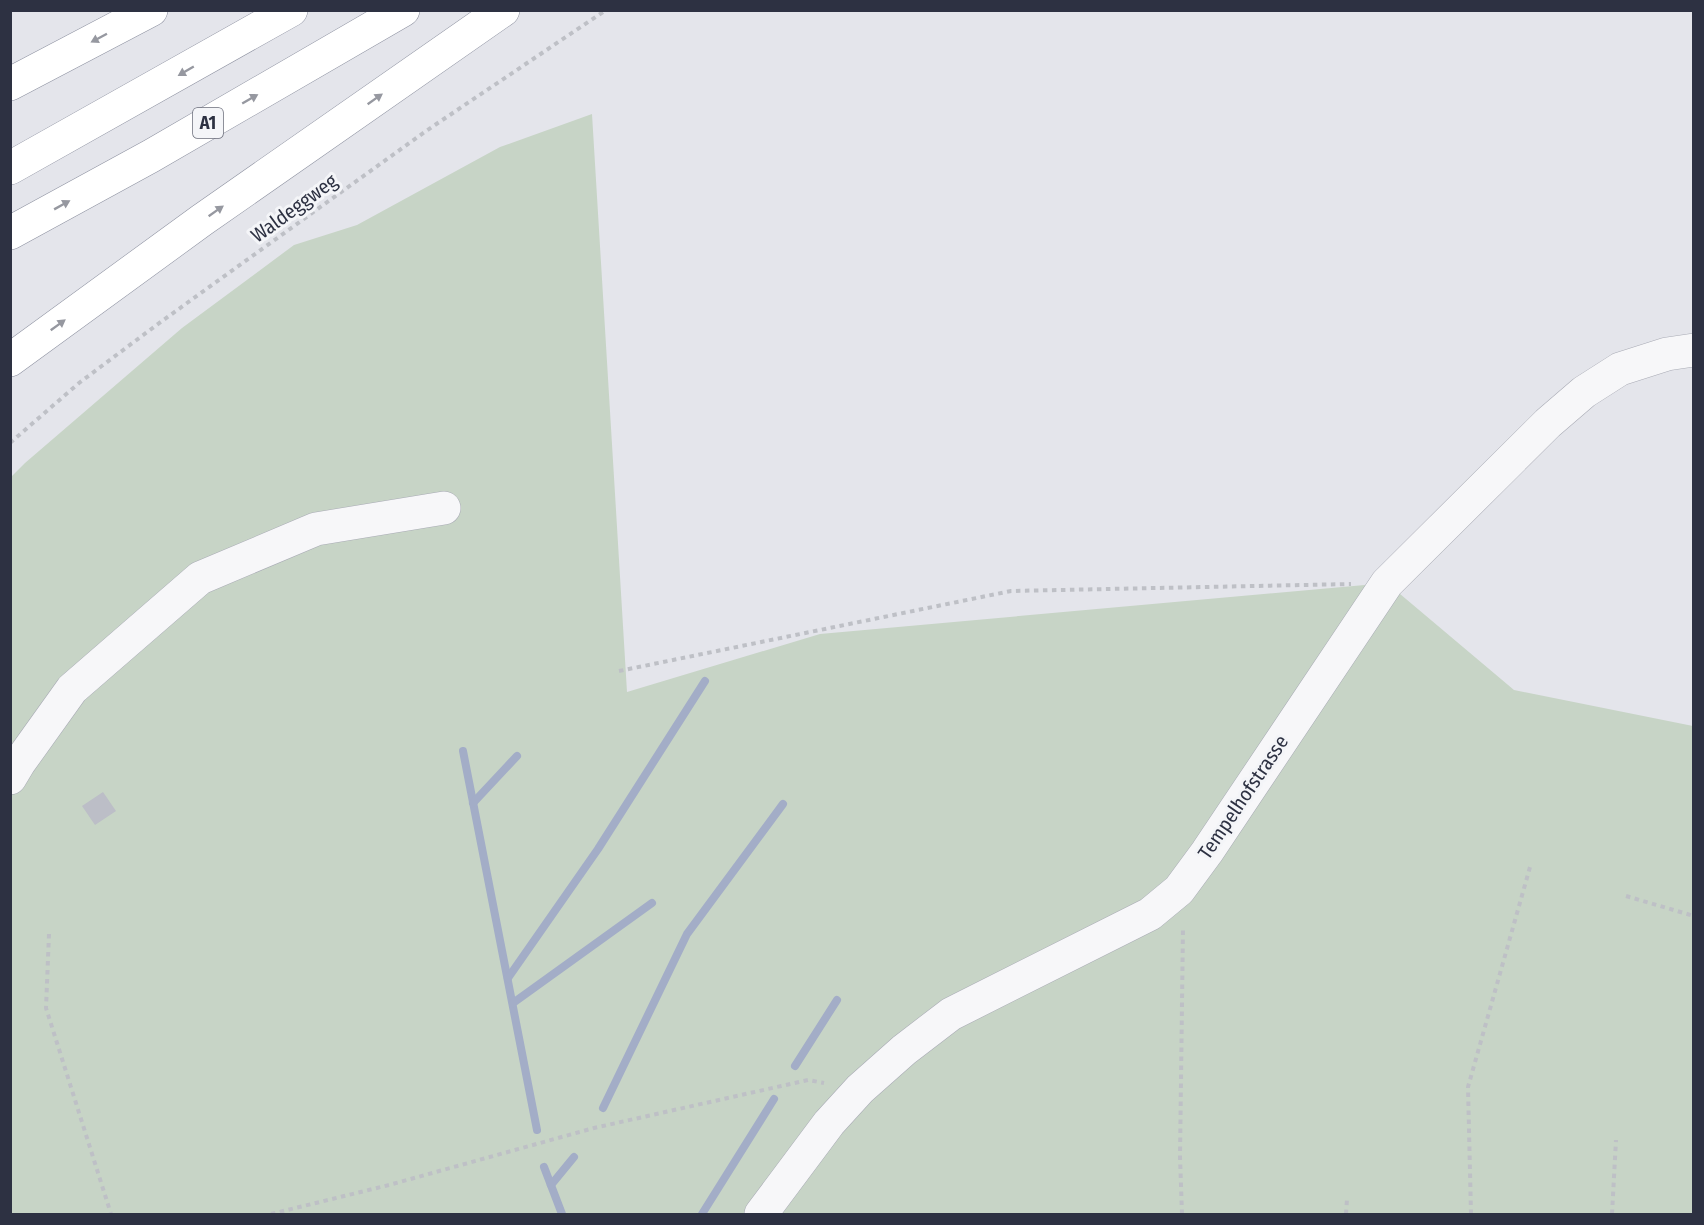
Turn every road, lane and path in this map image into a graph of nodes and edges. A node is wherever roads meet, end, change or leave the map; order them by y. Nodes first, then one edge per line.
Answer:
1 (151, 10) edge
2 (291, 10) edge
3 (403, 10) edge
4 (503, 10) edge
5 (606, 10) edge
6 (10, 84) edge
7 (10, 168) edge
8 (10, 233) edge
9 (1694, 350) edge
10 (10, 360) edge
11 (10, 443) edge
12 (444, 508) dead end
13 (1387, 583) junction
14 (619, 671) dead end
15 (10, 778) edge
16 (1530, 867) dead end
17 (1179, 890) junction
18 (1626, 896) dead end
19 (1694, 916) edge
20 (49, 934) dead end
21 (860, 1089) junction
22 (1616, 1140) dead end
23 (1347, 1199) dead end
24 (111, 1215) edge
25 (271, 1215) edge
26 (761, 1215) edge
27 (1182, 1215) edge
28 (1346, 1215) edge
29 (1471, 1215) edge
30 (1612, 1215) edge

1 -> 6 highway
2 -> 7 highway
8 -> 3 highway, A1
10 -> 4 highway
5 - 11 path, Waldeggweg
9 - 13 street, Tempelhofstrasse
12 - 15 street
13 - 14 path
13 - 17 street, Tempelhofstrasse
16 - 29 path
17 - 21 street, Tempelhofstrasse
17 - 27 path
18 - 19 path
20 - 24 path
21 - 25 path
21 - 26 street, Tempelhofstrasse
22 - 30 path
23 - 28 path

